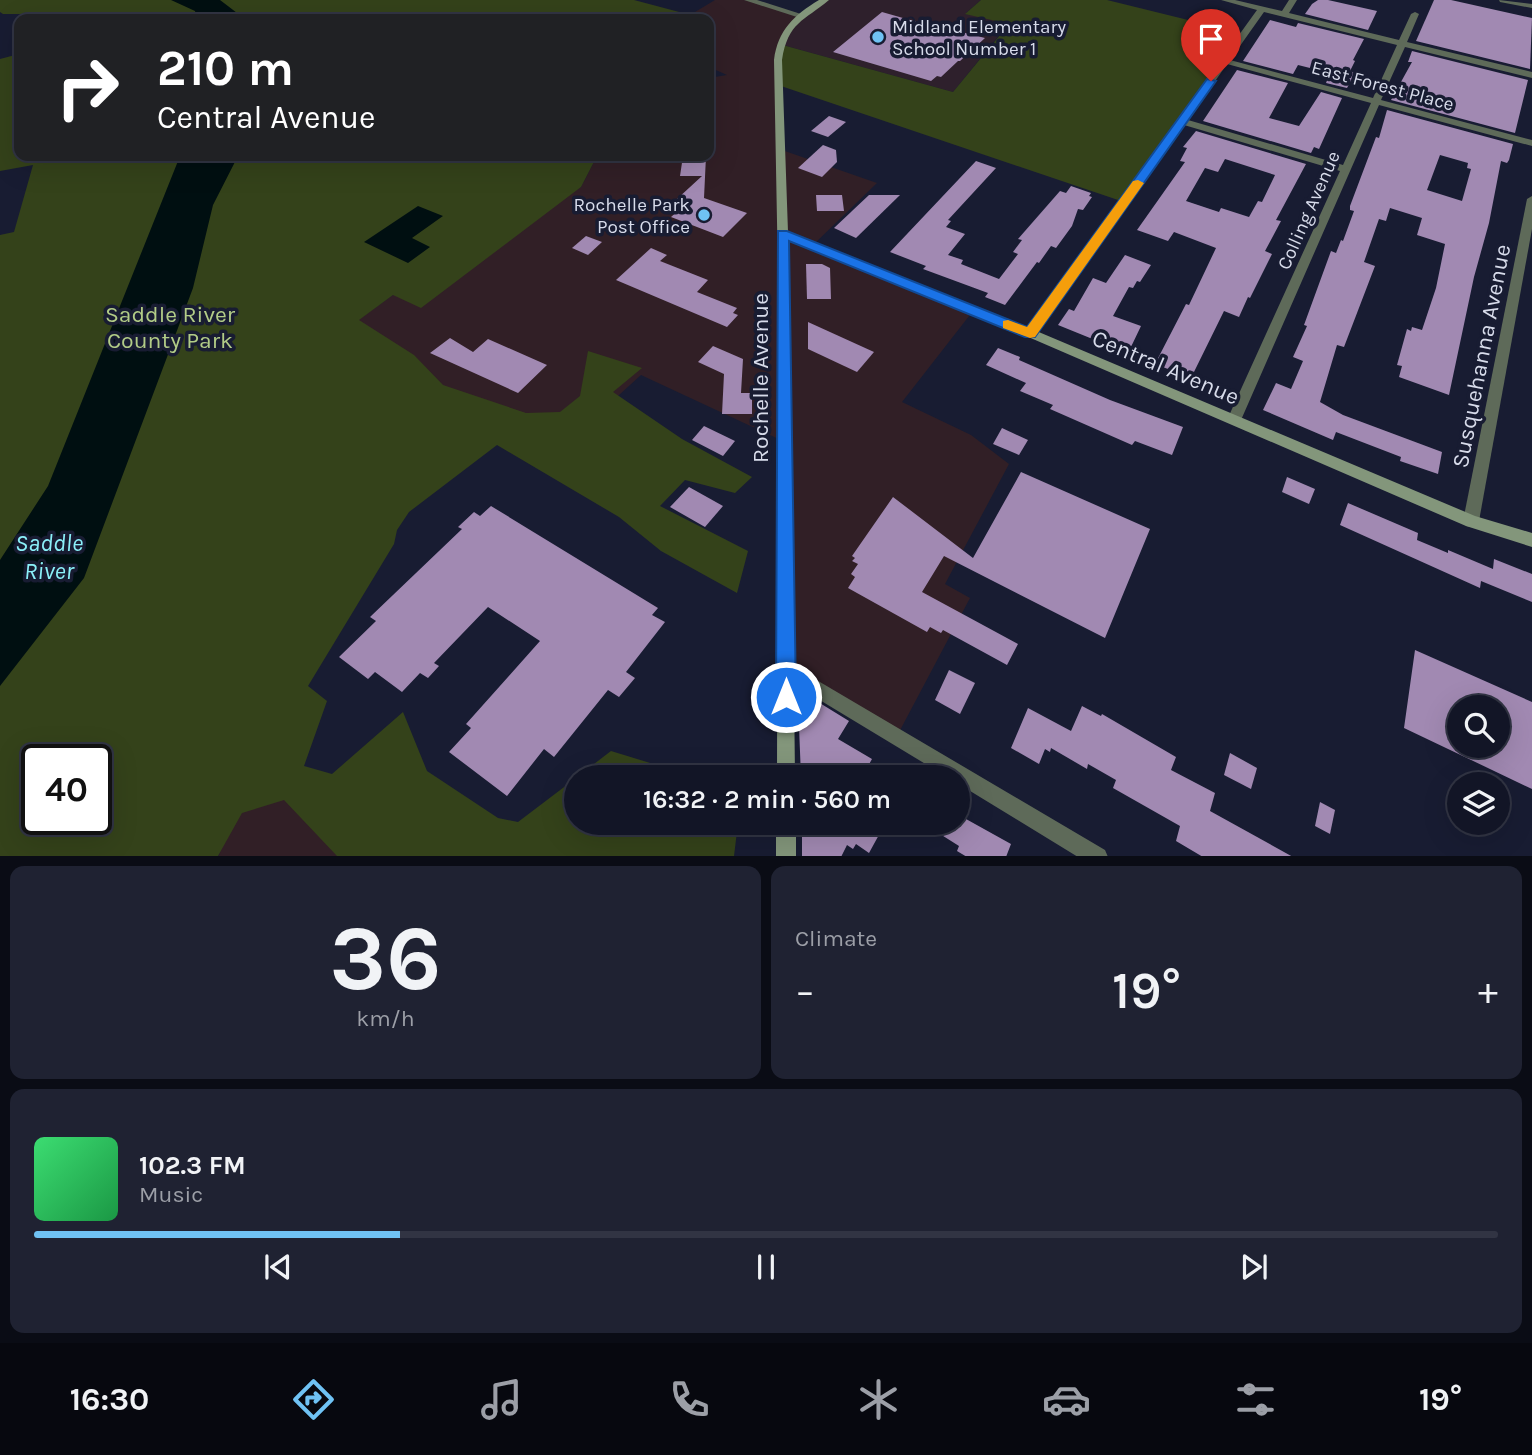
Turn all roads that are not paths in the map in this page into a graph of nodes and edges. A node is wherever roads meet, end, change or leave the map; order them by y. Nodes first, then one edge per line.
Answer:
1 (748, 0) edge
2 (825, 0) edge
3 (1225, 0) edge
4 (1293, 0) edge
5 (1503, 0) edge
6 (1532, 6) edge
7 (1262, 9) junction
8 (1415, 14) dead end
9 (800, 15) junction
10 (1284, 15) junction
11 (1402, 43) junction
12 (1225, 61) junction
13 (1532, 75) edge
14 (1376, 101) junction
15 (1182, 121) junction
16 (1532, 143) edge
17 (1346, 169) junction
18 (1532, 199) edge
19 (782, 234) junction
20 (1030, 333) junction
21 (1234, 421) junction
22 (1471, 521) junction
23 (1532, 540) edge
24 (786, 670) junction
25 (786, 765) edge
26 (786, 835) edge
27 (786, 856) edge
28 (1098, 856) edge

1 - 9 street
2 - 9 street, Rochelle Avenue
3 - 7 street
4 - 10 street
5 - 6 street
7 - 10 street
7 - 12 street
8 - 11 street, Colling Avenue
9 - 19 street, Rochelle Avenue
10 - 11 street
11 - 13 street
11 - 14 street, Colling Avenue
12 - 14 street, East Forest Place
12 - 15 street
14 - 16 street, East Forest Place
14 - 17 street, Colling Avenue
15 - 17 street
15 - 20 street
17 - 21 street, Colling Avenue
18 - 22 street, Susquehanna Avenue
19 - 20 street, Central Avenue
19 - 24 street, Rochelle Avenue
20 - 21 street, Central Avenue
21 - 22 street, Central Avenue
22 - 23 street, Central Avenue
24 - 25 street, Rochelle Avenue
24 - 28 street
26 - 27 street

